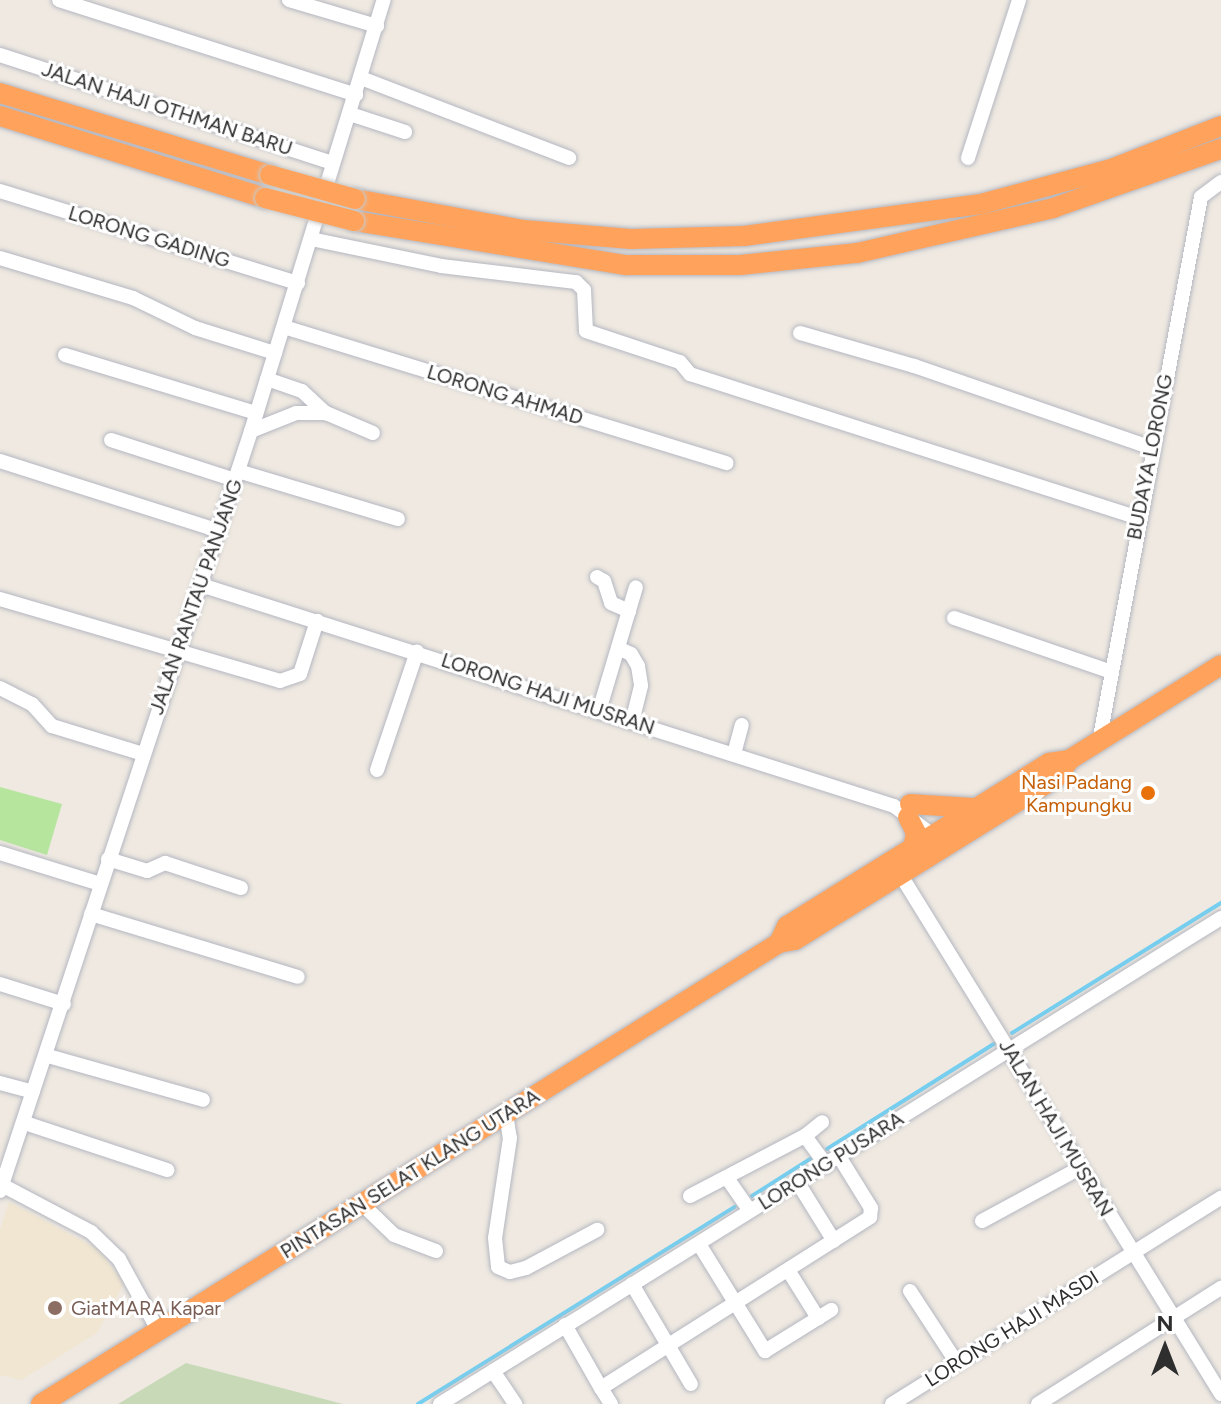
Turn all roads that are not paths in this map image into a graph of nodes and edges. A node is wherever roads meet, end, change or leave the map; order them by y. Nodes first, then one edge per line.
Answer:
1 (59, 0) edge
2 (289, 0) edge
3 (384, 0) edge
4 (1019, 0) edge
5 (377, 26) junction
6 (0, 55) edge
7 (361, 78) junction
8 (0, 93) edge
9 (356, 95) junction
10 (350, 114) junction
11 (0, 116) edge
12 (1221, 126) edge
13 (405, 132) dead end
14 (1221, 149) edge
15 (569, 158) dead end
16 (968, 158) dead end
17 (333, 163) junction
18 (1221, 182) edge
19 (0, 191) edge
20 (311, 239) junction
21 (0, 258) edge
22 (298, 283) junction
23 (284, 327) junction
24 (800, 333) dead end
25 (275, 353) junction
26 (65, 355) dead end
27 (267, 379) junction
28 (256, 413) junction
29 (326, 413) junction
30 (251, 431) junction
31 (373, 433) dead end
32 (111, 440) dead end
33 (1152, 448) junction
34 (0, 461) edge
35 (727, 463) dead end
36 (236, 476) junction
37 (1139, 518) junction
38 (398, 519) dead end
39 (219, 531) junction
40 (597, 577) dead end
41 (201, 585) junction
42 (636, 587) dead end
43 (0, 599) edge
44 (629, 611) junction
45 (954, 618) dead end
46 (317, 621) junction
47 (618, 648) junction
48 (176, 652) junction
49 (417, 652) junction
50 (1221, 665) edge
51 (1109, 671) junction
52 (0, 688) edge
53 (599, 711) junction
54 (632, 722) junction
55 (742, 725) dead end
56 (1099, 742) junction
57 (143, 754) junction
58 (734, 754) junction
59 (1069, 760) junction
60 (377, 770) dead end
61 (977, 808) junction
62 (904, 809) junction
63 (944, 838) junction
64 (913, 849) junction
65 (0, 853) edge
66 (108, 859) junction
67 (896, 868) junction
68 (100, 884) junction
69 (241, 888) dead end
70 (91, 914) junction
71 (1221, 918) edge
72 (298, 977) dead end
73 (0, 984) edge
74 (64, 1004) junction
75 (1008, 1048) junction
76 (48, 1056) junction
77 (0, 1083) edge
78 (33, 1092) junction
79 (203, 1100) dead end
80 (506, 1114) junction
81 (822, 1122) dead end
82 (25, 1123) junction
83 (805, 1136) junction
84 (833, 1162) junction
85 (1080, 1168) junction
86 (167, 1170) dead end
87 (727, 1178) junction
88 (798, 1183) junction
89 (2, 1184) edge
90 (690, 1196) dead end
91 (1221, 1198) edge
92 (362, 1204) junction
93 (750, 1211) junction
94 (982, 1221) dead end
95 (597, 1230) dead end
96 (834, 1241) junction
97 (699, 1244) junction
98 (436, 1251) dead end
99 (1132, 1254) junction
100 (788, 1270) junction
101 (632, 1284) junction
102 (1221, 1288) edge
103 (910, 1291) dead end
104 (735, 1303) junction
105 (1174, 1318) junction
106 (565, 1325) junction
107 (158, 1330) junction
108 (668, 1345) junction
109 (957, 1363) junction
110 (493, 1371) junction
111 (1215, 1372) edge
112 (691, 1384) dead end
113 (601, 1388) junction
114 (1221, 1394) edge
115 (41, 1404) edge
116 (440, 1404) edge
117 (515, 1404) edge
118 (611, 1404) edge
119 (892, 1404) edge
120 (1038, 1404) edge

1 - 9 street
2 - 5 street
3 - 5 street, JALAN RANTAU PANJANG
4 - 16 street
5 - 7 street, JALAN RANTAU PANJANG
6 - 17 street, JALAN HAJI OTHMAN BARU
7 - 9 street, JALAN RANTAU PANJANG
7 - 15 street
8 - 12 highway, bridge
9 - 10 street, JALAN RANTAU PANJANG
10 - 13 street
10 - 17 street, JALAN RANTAU PANJANG
11 - 14 highway, bridge
17 - 20 street, JALAN RANTAU PANJANG
18 - 33 street, BUDAYA LORONG
19 - 22 street, LORONG GADING
20 - 22 street, JALAN RANTAU PANJANG
20 - 37 street
21 - 25 street
22 - 23 street, JALAN RANTAU PANJANG
23 - 25 street, JALAN RANTAU PANJANG
23 - 35 street, LORONG AHMAD
24 - 33 street
25 - 27 street, JALAN RANTAU PANJANG
26 - 28 street
27 - 28 street, JALAN RANTAU PANJANG
27 - 29 street
28 - 30 street, JALAN RANTAU PANJANG
29 - 30 street
29 - 31 street
30 - 36 street, JALAN RANTAU PANJANG
32 - 36 street
33 - 37 street, BUDAYA LORONG
34 - 39 street
36 - 38 street
36 - 39 street, JALAN RANTAU PANJANG
37 - 51 street, BUDAYA LORONG
39 - 41 street, JALAN RANTAU PANJANG
40 - 44 street
41 - 46 street, LORONG HAJI MUSRAN
41 - 48 street, JALAN RANTAU PANJANG
42 - 44 street
43 - 48 street
44 - 47 street
45 - 51 street
46 - 48 street
46 - 49 street, LORONG HAJI MUSRAN
47 - 53 street
47 - 54 street
48 - 57 street, JALAN RANTAU PANJANG
49 - 53 street, LORONG HAJI MUSRAN
49 - 60 street
50 - 56 highway, PINTASAN SELAT KLANG UTARA
51 - 56 street, BUDAYA LORONG
52 - 57 street
53 - 54 street, LORONG HAJI MUSRAN
54 - 58 street, LORONG HAJI MUSRAN
55 - 58 street
56 - 59 highway, PINTASAN SELAT KLANG UTARA
57 - 66 street, JALAN RANTAU PANJANG
58 - 62 street, LORONG HAJI MUSRAN
59 - 61 highway, PINTASAN SELAT KLANG UTARA
59 - 63 highway, PINTASAN SELAT KLANG UTARA
61 - 62 highway
61 - 63 highway, PINTASAN SELAT KLANG UTARA
62 - 63 street, LORONG HAJI MUSRAN
62 - 64 highway
63 - 64 highway, PINTASAN SELAT KLANG UTARA
63 - 67 highway, PINTASAN SELAT KLANG UTARA
64 - 67 highway, PINTASAN SELAT KLANG UTARA
65 - 68 street
66 - 68 street, JALAN RANTAU PANJANG
66 - 69 street
67 - 75 street, JALAN HAJI MUSRAN
67 - 80 highway, PINTASAN SELAT KLANG UTARA
68 - 70 street, JALAN RANTAU PANJANG
70 - 72 street
70 - 74 street, JALAN RANTAU PANJANG
71 - 75 street, LORONG PUSARA
73 - 74 street
74 - 76 street, JALAN RANTAU PANJANG
75 - 84 street, LORONG PUSARA
75 - 85 street, JALAN HAJI MUSRAN
76 - 78 street, JALAN RANTAU PANJANG
76 - 79 street
77 - 78 street
78 - 82 street, JALAN RANTAU PANJANG
80 - 92 highway, PINTASAN SELAT KLANG UTARA
80 - 95 street
81 - 83 street
82 - 86 street
82 - 89 street, JALAN RANTAU PANJANG
83 - 84 street
83 - 87 street
84 - 88 street, LORONG PUSARA
84 - 96 street
85 - 94 street
85 - 99 street, JALAN HAJI MUSRAN
87 - 90 street
87 - 93 street
88 - 93 street, LORONG PUSARA
88 - 96 street
89 - 107 street
91 - 99 street, LORONG HAJI MASDI
92 - 98 street
92 - 107 highway, PINTASAN SELAT KLANG UTARA
93 - 97 street, LORONG PUSARA
96 - 100 street
97 - 101 street, LORONG PUSARA
97 - 104 street
99 - 105 street, JALAN HAJI MUSRAN
99 - 109 street, LORONG HAJI MASDI
100 - 104 street
100 - 104 street
101 - 106 street, LORONG PUSARA
101 - 108 street
102 - 105 street
103 - 109 street
104 - 108 street
105 - 111 street, JALAN HAJI MUSRAN
105 - 120 street
106 - 110 street, LORONG PUSARA
106 - 113 street
107 - 115 highway, PINTASAN SELAT KLANG UTARA
108 - 112 street
108 - 113 street
109 - 119 street, LORONG HAJI MASDI
110 - 116 street, LORONG PUSARA
110 - 117 street
111 - 114 street, JALAN HAJI MUSRAN
113 - 118 street

